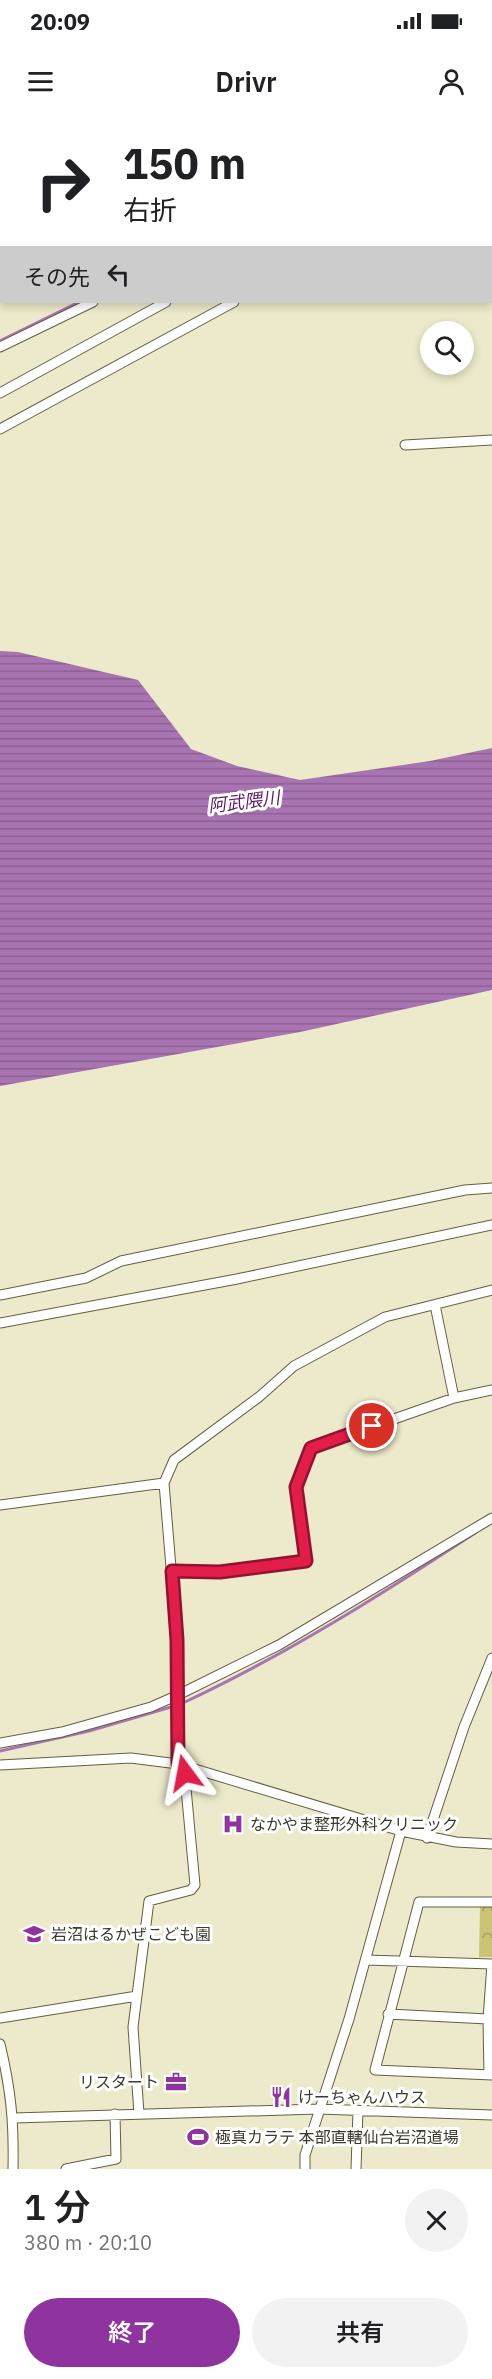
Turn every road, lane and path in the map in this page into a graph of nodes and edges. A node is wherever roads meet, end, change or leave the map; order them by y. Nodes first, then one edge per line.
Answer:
1 (91, 303) edge
2 (164, 303) edge
3 (232, 303) edge
4 (0, 347) edge
5 (0, 393) edge
6 (0, 429) edge
7 (492, 440) edge
8 (405, 446) dead end
9 (492, 1188) edge
10 (492, 1225) edge
11 (492, 1290) edge
12 (0, 1295) edge
13 (435, 1305) junction
14 (0, 1323) edge
15 (492, 1390) edge
16 (454, 1398) junction
17 (164, 1483) junction
18 (0, 1505) edge
19 (492, 1518) edge
20 (172, 1571) junction
21 (492, 1658) edge
22 (178, 1695) junction
23 (0, 1743) edge
24 (0, 1765) edge
25 (181, 1765) junction
26 (401, 1831) junction
27 (427, 1838) junction
28 (492, 1844) edge
29 (492, 1902) edge
30 (366, 1960) junction
31 (404, 1961) junction
32 (492, 1964) edge
33 (137, 1996) junction
34 (388, 2014) junction
35 (0, 2018) edge
36 (488, 2019) junction
37 (0, 2044) edge
38 (490, 2075) edge
39 (318, 2109) junction
40 (358, 2111) junction
41 (115, 2114) junction
42 (139, 2114) junction
43 (492, 2115) edge
44 (14, 2118) junction
45 (13, 2169) edge
46 (66, 2169) edge
47 (305, 2169) edge
48 (356, 2169) edge

1 - 4 street
2 - 5 street
3 - 6 street
7 - 8 street
9 - 12 street
10 - 14 street
11 - 13 street
13 - 16 street
13 - 17 street
15 - 16 street
16 - 20 street
17 - 18 street
17 - 20 street
19 - 22 street
20 - 22 street
21 - 27 street
22 - 23 street
22 - 25 street
24 - 25 street
25 - 26 street
25 - 33 street
26 - 27 street
26 - 30 street
27 - 28 street
29 - 31 street
30 - 31 street
30 - 39 street
31 - 32 street
31 - 34 street
32 - 36 street
33 - 35 street
33 - 42 street
34 - 36 street
34 - 38 street
36 - 38 street
37 - 44 street
39 - 40 street
39 - 42 street
39 - 47 street
40 - 43 street
40 - 48 street
41 - 42 street
41 - 44 street
41 - 46 street
44 - 45 street

